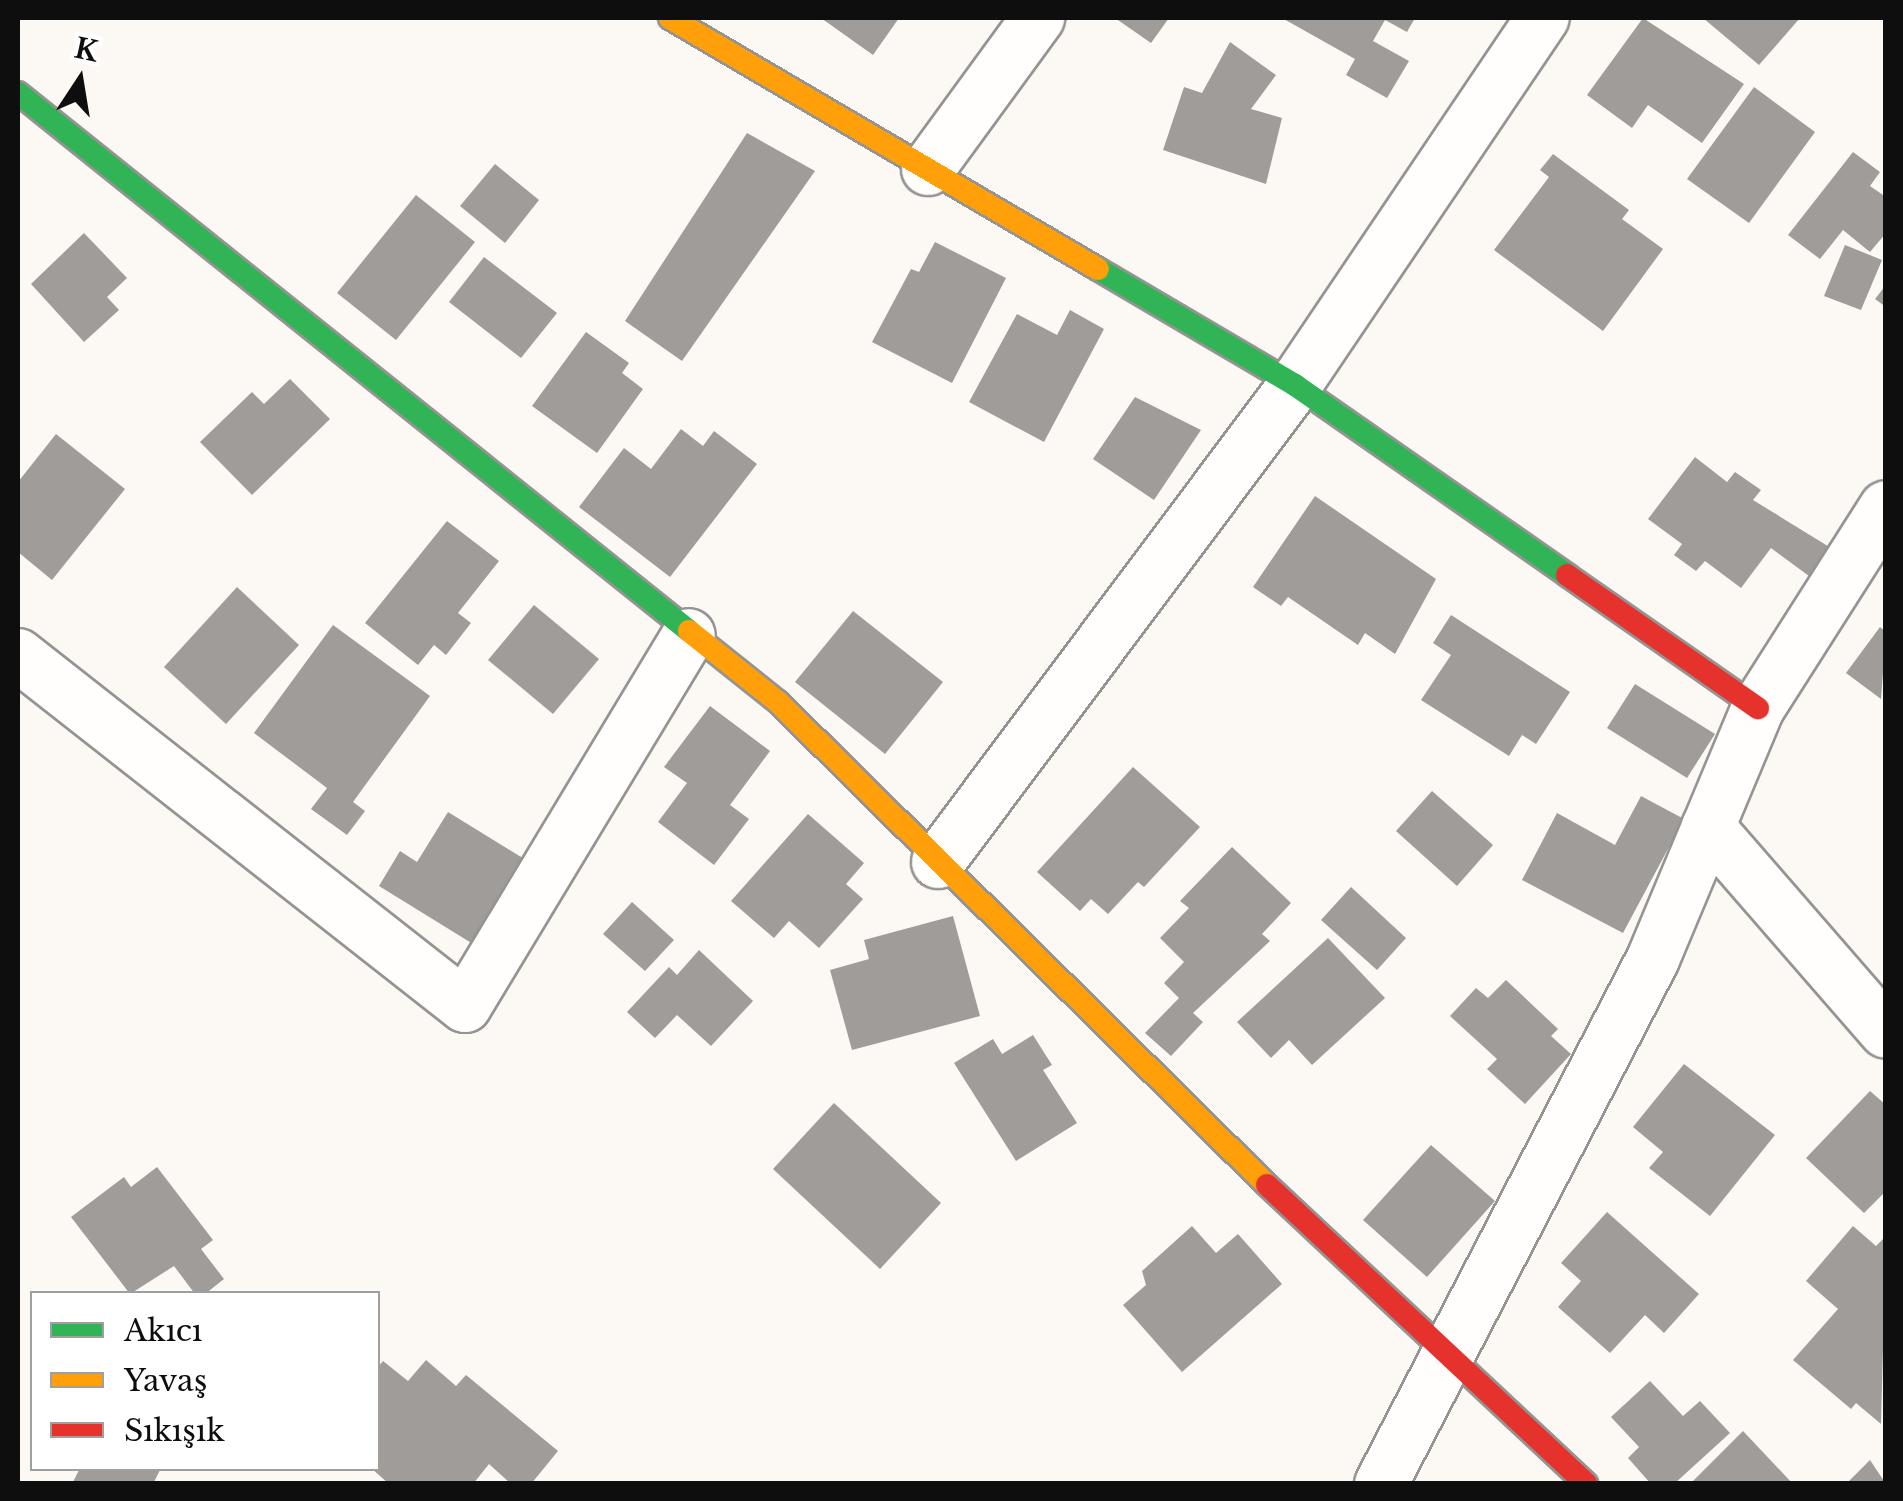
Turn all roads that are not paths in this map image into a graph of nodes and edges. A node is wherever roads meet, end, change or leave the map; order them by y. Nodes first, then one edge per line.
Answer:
1 (670, 18) edge
2 (1038, 18) edge
3 (1542, 18) edge
4 (18, 93) edge
5 (928, 169) junction
6 (1295, 385) junction
7 (1886, 506) edge
8 (689, 635) junction
9 (18, 655) edge
10 (1758, 708) junction
11 (1708, 827) junction
12 (938, 862) junction
13 (1886, 1032) edge
14 (1446, 1352) junction
15 (1381, 1484) edge
16 (1586, 1484) edge

1 - 5 street
2 - 5 street
3 - 6 street
4 - 8 street
5 - 6 street
6 - 10 street
6 - 12 street
7 - 10 street
8 - 9 street
8 - 12 street
10 - 11 street
11 - 13 street
11 - 14 street
12 - 14 street
14 - 15 street
14 - 16 street

